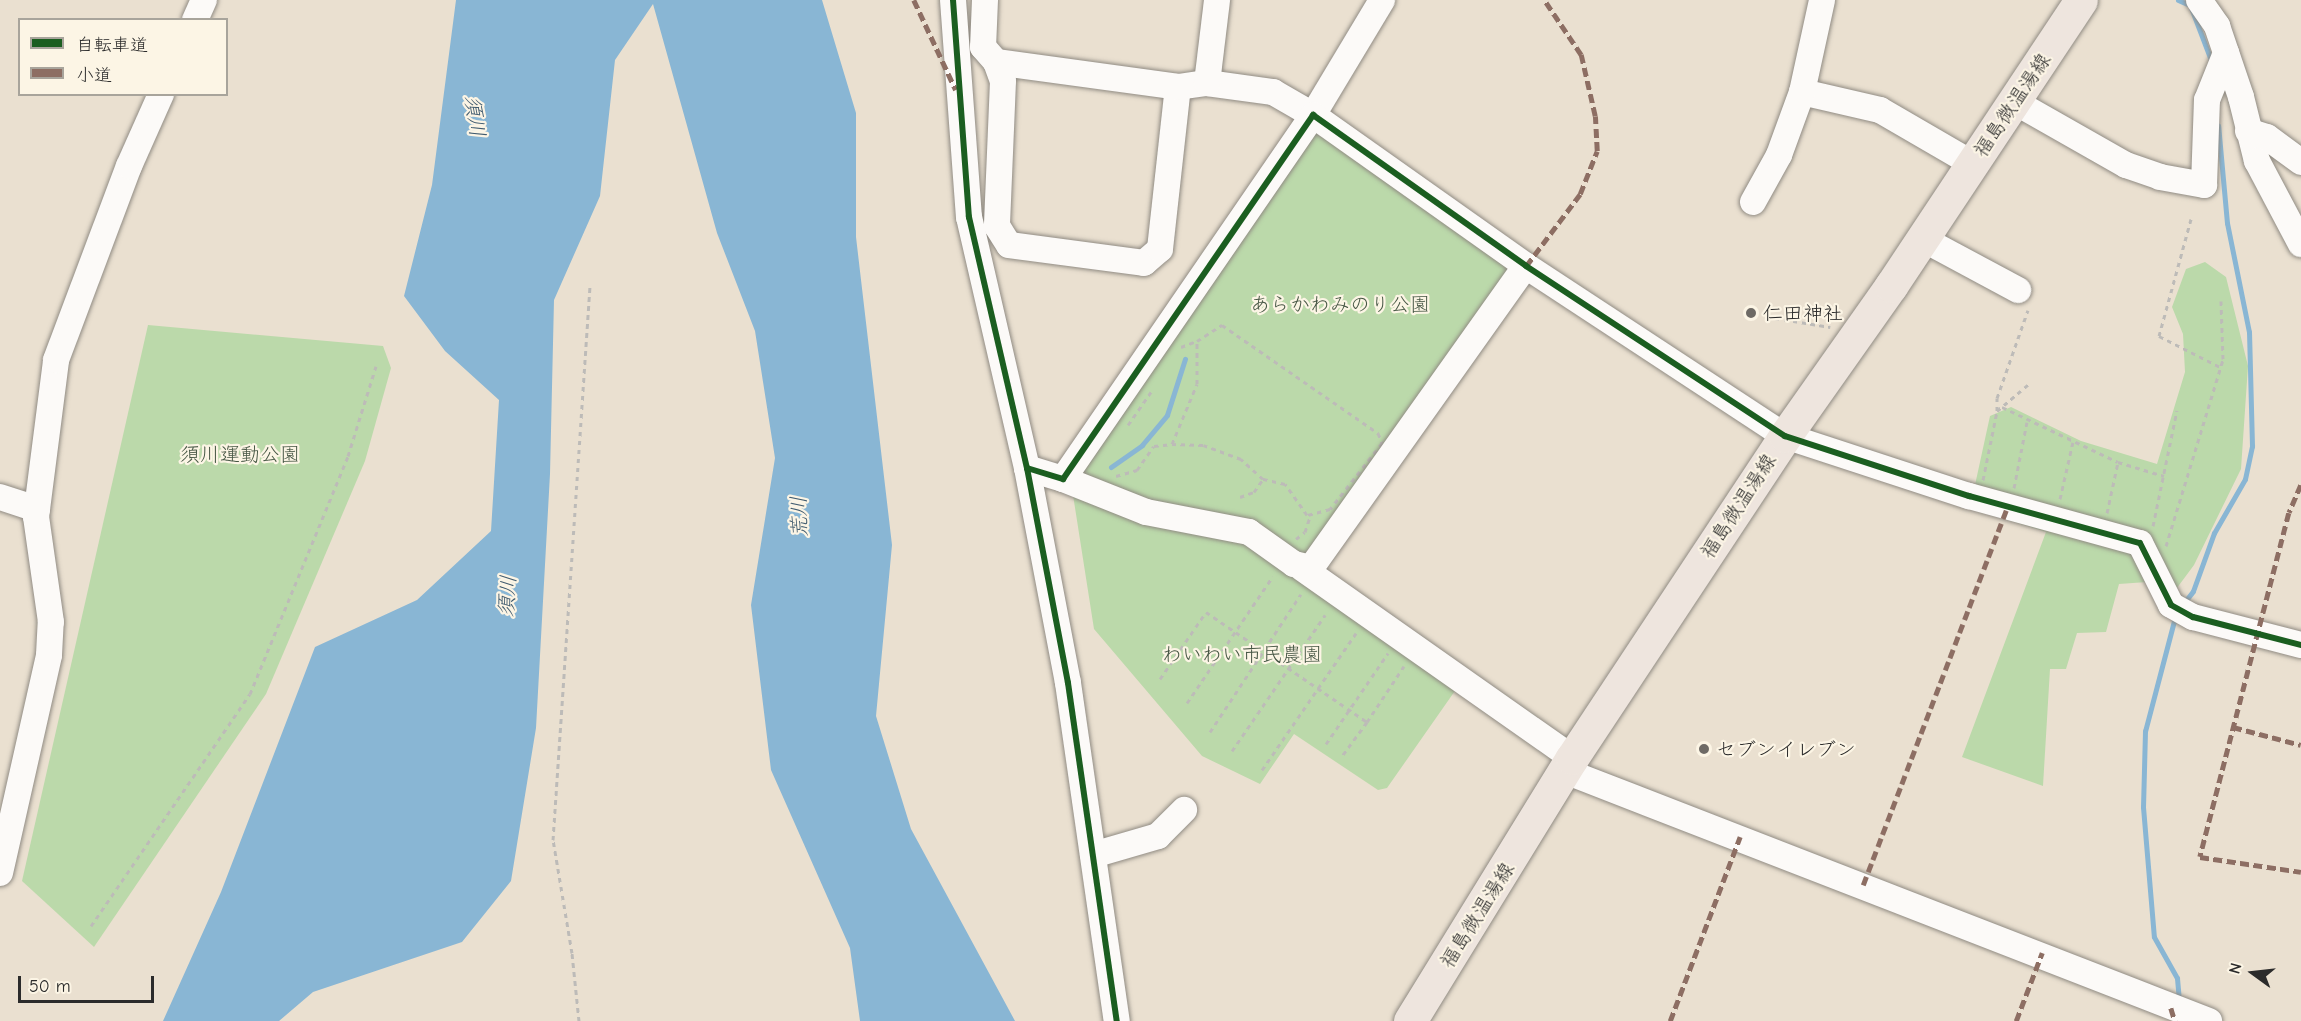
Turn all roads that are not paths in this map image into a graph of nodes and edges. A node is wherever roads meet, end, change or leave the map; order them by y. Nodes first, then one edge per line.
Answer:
1 (204, 0) edge
2 (953, 0) edge
3 (986, 0) edge
4 (1216, 0) edge
5 (1382, 0) edge
6 (1822, 0) edge
7 (2081, 0) edge
8 (2199, 0) edge
9 (196, 18) edge
10 (2226, 53) junction
11 (996, 62) junction
12 (1207, 83) junction
13 (1178, 87) junction
14 (1802, 92) junction
15 (160, 96) edge
16 (2015, 102) junction
17 (1313, 116) junction
18 (2248, 131) junction
19 (2301, 162) edge
20 (1973, 164) junction
21 (1753, 202) dead end
22 (1923, 239) junction
23 (2301, 244) edge
24 (1526, 266) junction
25 (2025, 295) road end
26 (1785, 436) junction
27 (1027, 468) junction
28 (1062, 479) junction
29 (0, 497) edge
30 (37, 509) junction
31 (1285, 566) junction
32 (2301, 645) edge
33 (1568, 765) junction
34 (1184, 810) dead end
35 (1093, 855) junction
36 (0, 873) edge
37 (1118, 1021) edge
38 (1410, 1021) edge
39 (2209, 1021) edge

1 - 9 street
2 - 27 street
3 - 11 street
4 - 12 street
5 - 17 street
6 - 14 street
7 - 16 main road, 福島微温湯線
8 - 10 street
10 - 16 street
10 - 18 street
11 - 13 street
11 - 13 street
12 - 13 street
12 - 17 street
14 - 20 street
14 - 21 street
15 - 30 street
16 - 20 main road, 福島微温湯線
17 - 24 street
17 - 28 street
18 - 19 street
18 - 23 street
20 - 22 main road, 福島微温湯線
22 - 25 street
22 - 26 main road, 福島微温湯線
24 - 26 street
24 - 31 street
26 - 32 street
26 - 33 main road, 福島微温湯線
27 - 28 street
27 - 35 street
28 - 31 street
29 - 30 street
30 - 36 street
31 - 33 street
33 - 38 main road, 福島微温湯線
33 - 39 street
34 - 35 street
35 - 37 street

